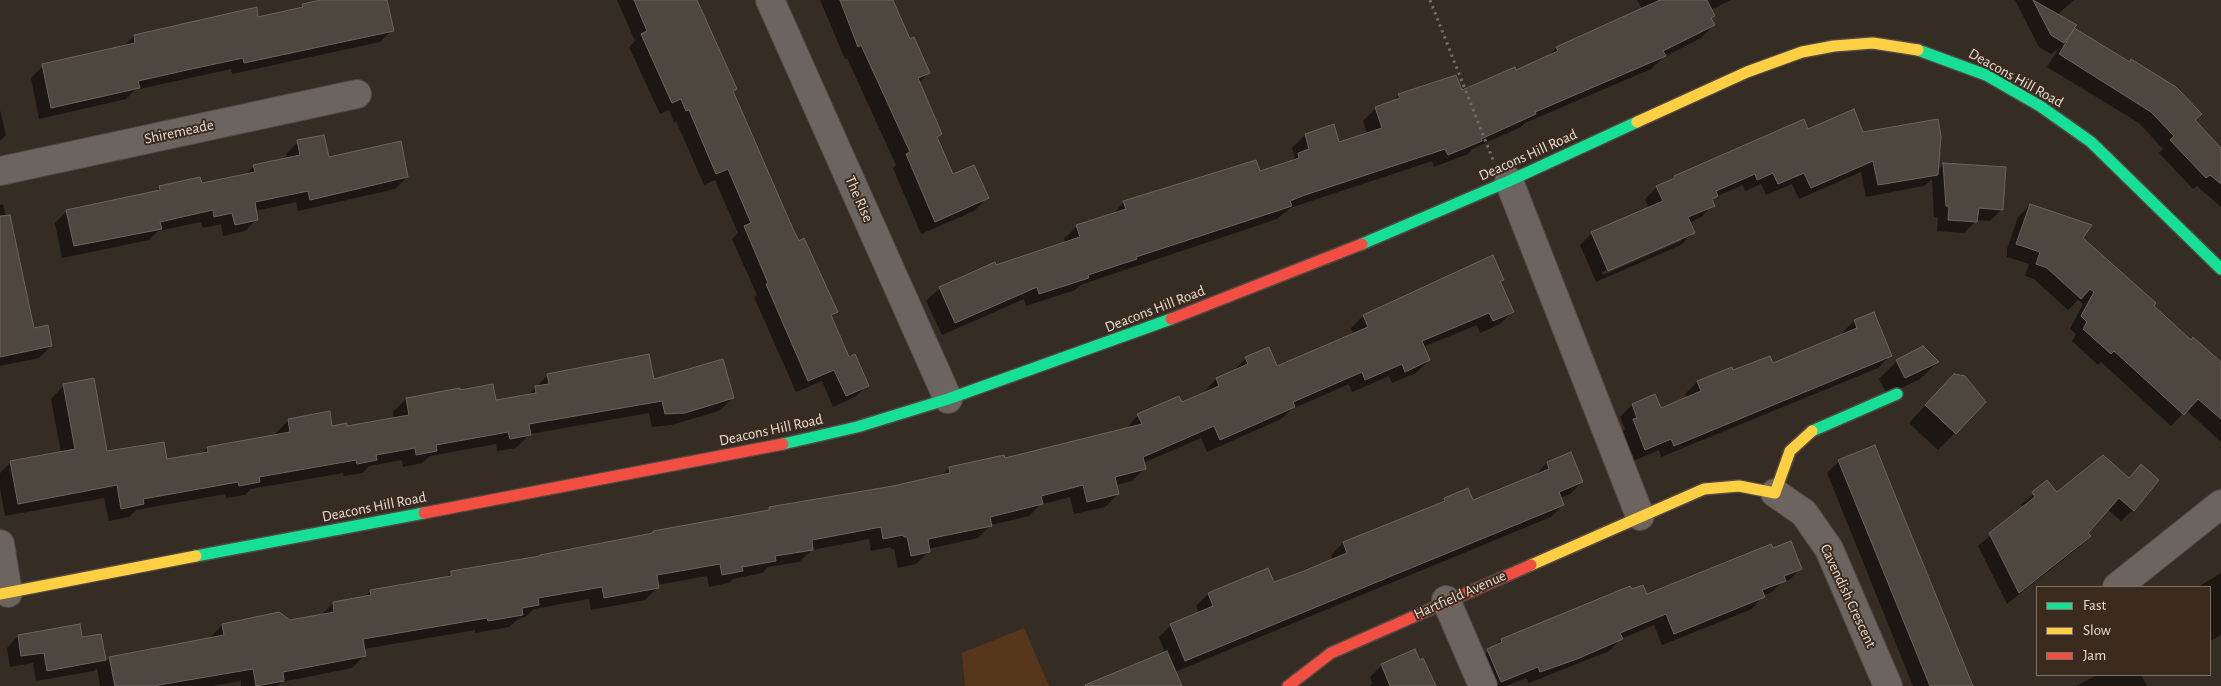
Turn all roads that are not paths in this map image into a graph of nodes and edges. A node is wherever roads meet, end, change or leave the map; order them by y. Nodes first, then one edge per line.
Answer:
1 (770, 0) edge
2 (357, 94) dead end
3 (0, 171) edge
4 (1503, 175) junction
5 (2221, 269) edge
6 (1897, 394) dead end
7 (948, 399) junction
8 (1775, 493) junction
9 (2221, 504) edge
10 (1640, 516) junction
11 (0, 544) edge
12 (2119, 586) edge
13 (4, 594) edge
14 (1446, 600) junction
15 (1288, 686) edge
16 (1483, 686) edge
17 (1888, 686) edge

1 - 7 street, The Rise
2 - 3 street, Shiremeade
4 - 5 street, Deacons Hill Road
4 - 7 street, Deacons Hill Road
4 - 10 street
6 - 8 street
7 - 13 street, Deacons Hill Road
8 - 10 street, Hartfield Avenue
8 - 17 street, Cavendish Crescent
9 - 12 street
10 - 14 street, Hartfield Avenue
11 - 13 street
14 - 15 street, Hartfield Avenue
14 - 16 street

